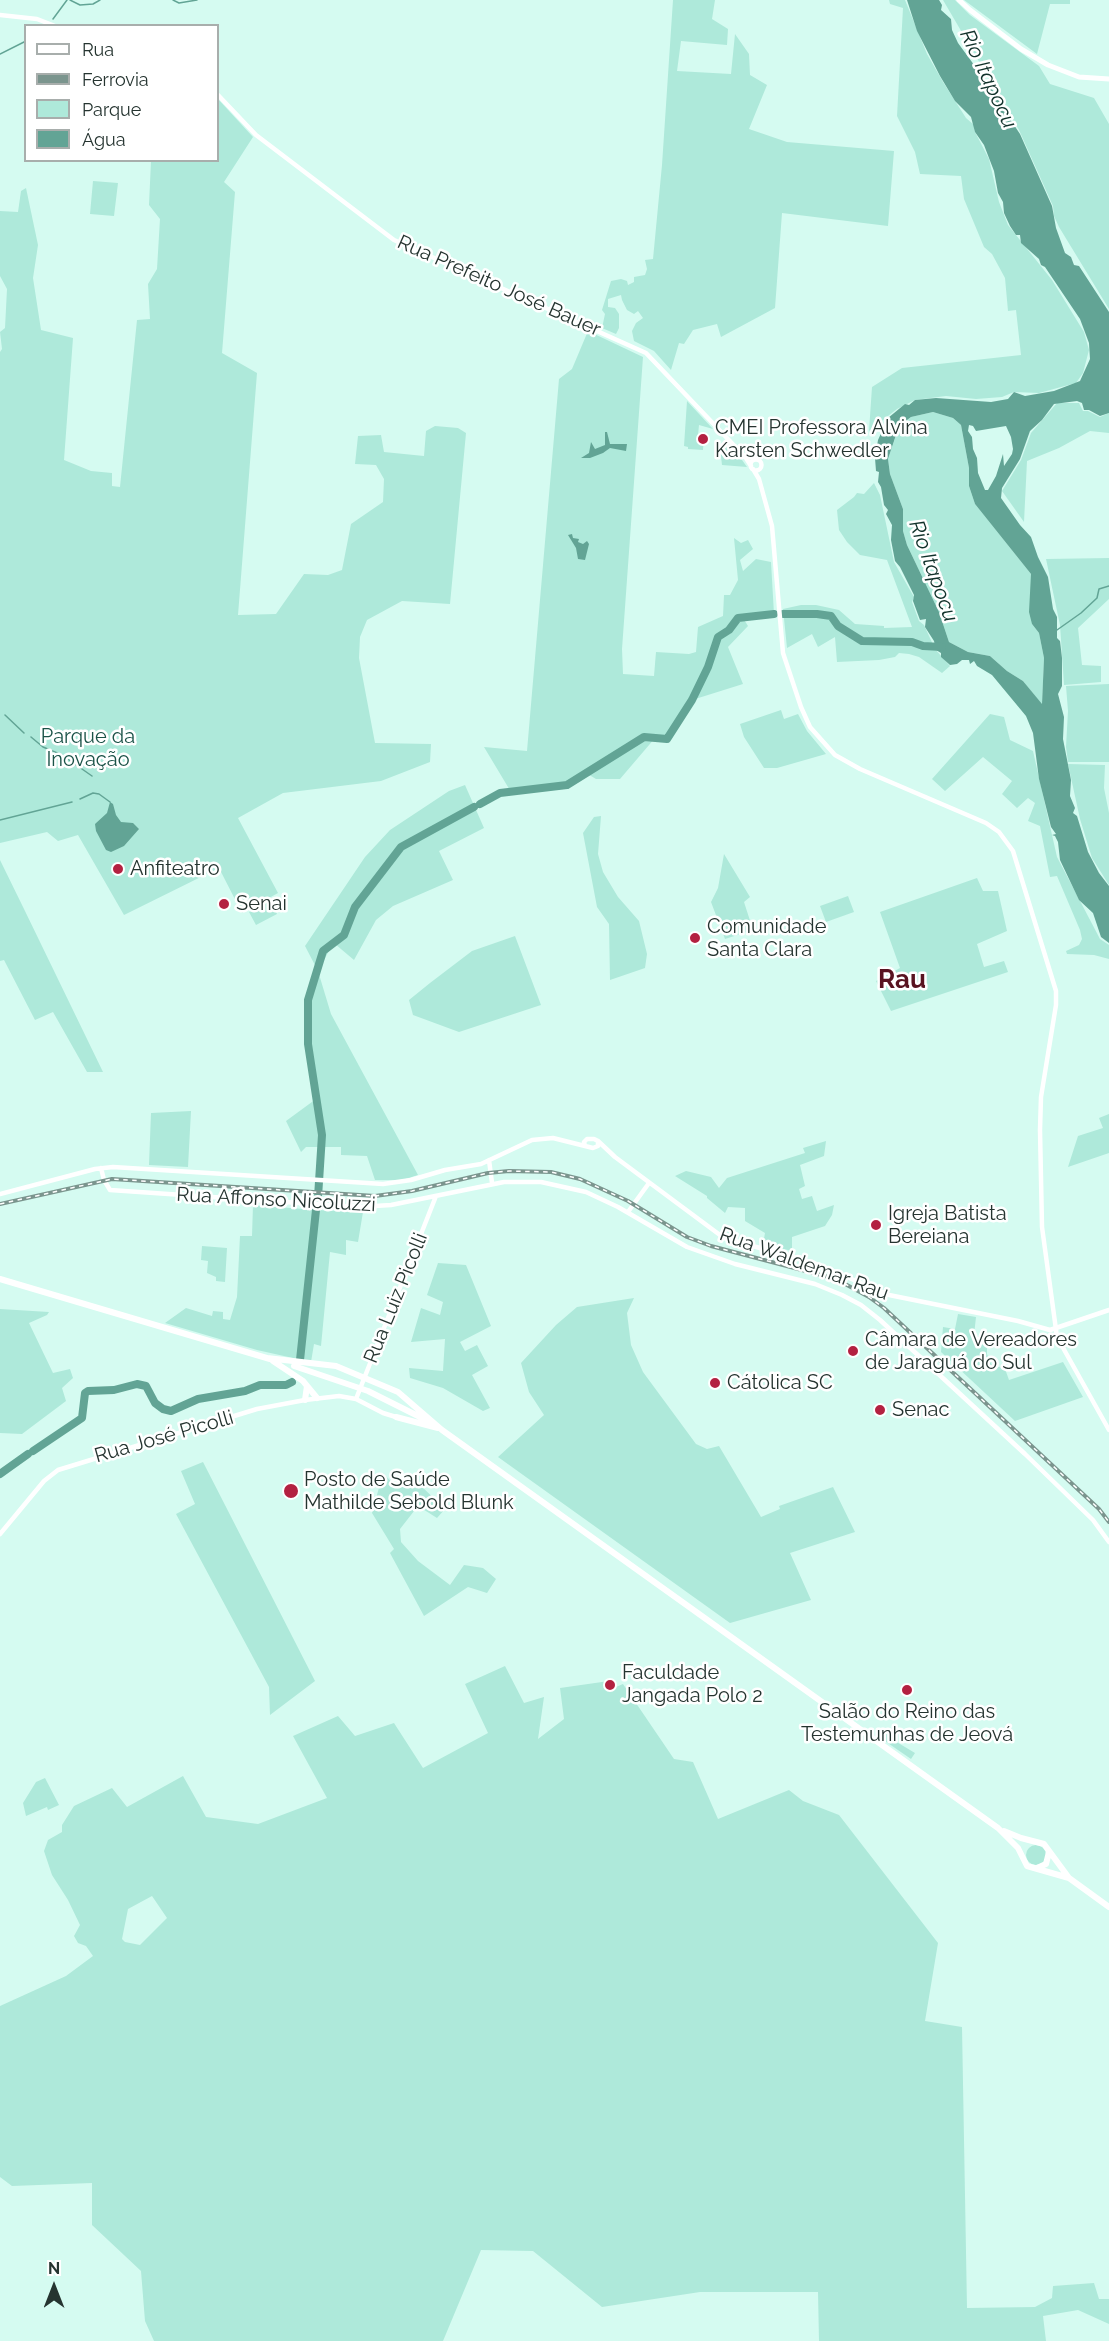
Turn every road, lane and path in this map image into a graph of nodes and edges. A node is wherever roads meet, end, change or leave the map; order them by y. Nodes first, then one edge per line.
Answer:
1 (960, 0) edge
2 (0, 15) edge
3 (50, 24) edge
4 (1109, 79) edge
5 (219, 96) edge
6 (746, 458) junction
7 (755, 459) junction
8 (752, 468) junction
9 (761, 468) junction
10 (759, 479) junction
11 (598, 1141) junction
12 (585, 1143) junction
13 (593, 1148) junction
14 (611, 1154) junction
15 (489, 1161) junction
16 (101, 1168) junction
17 (492, 1183) junction
18 (650, 1183) junction
19 (0, 1194) edge
20 (436, 1196) junction
21 (627, 1212) junction
22 (0, 1279) edge
23 (1109, 1310) edge
24 (1056, 1329) junction
25 (267, 1358) junction
26 (364, 1377) junction
27 (307, 1385) junction
28 (317, 1398) junction
29 (356, 1399) junction
30 (304, 1400) junction
31 (396, 1417) joint
32 (439, 1428) junction
33 (1108, 1429) edge
34 (0, 1534) edge
35 (1109, 1542) edge
36 (998, 1828) junction
37 (1035, 1841) junction
38 (1049, 1851) junction
39 (1022, 1857) junction
40 (1036, 1868) junction
41 (1069, 1878) junction
42 (1109, 1907) edge

1 - 4 main road
2 - 3 street
5 - 6 street, Rua Prefeito José Bauer
6 - 7 street
6 - 8 street, Rua Prefeito José Bauer
7 - 8 street
7 - 9 street
8 - 9 street
8 - 10 street, Rua Prefeito José Bauer
9 - 10 street, Rua Prefeito José Bauer
10 - 24 street, Rua Prefeito José Bauer
11 - 12 street
11 - 13 street
11 - 14 street, Rua Waldemar Rau
12 - 13 street, Rua Waldemar Rau
12 - 15 street
13 - 14 street, Rua Waldemar Rau
14 - 18 street, Rua Waldemar Rau
15 - 16 street
15 - 17 street
16 - 19 street
16 - 20 street, Rua Affonso Nicoluzzi
17 - 20 street, Rua Affonso Nicoluzzi
17 - 21 street, Rua Affonso Nicoluzzi
18 - 21 street
18 - 24 street, Rua Waldemar Rau
20 - 26 street, Rua Luiz Picolli
21 - 35 street, Rua Affonso Nicoluzzi
22 - 25 highway
23 - 24 street
24 - 33 street, Rua Prefeito José Bauer
25 - 26 highway
25 - 27 highway
25 - 32 highway
26 - 29 street, Rua Luiz Picolli
26 - 32 highway
27 - 28 highway
27 - 30 highway
28 - 29 street, Rua José Picolli
28 - 30 street, Rua José Picolli
29 - 31 street
30 - 34 street, Rua José Picolli
31 - 32 highway
32 - 36 highway
36 - 37 highway
36 - 39 highway
37 - 38 highway
37 - 39 highway
38 - 40 highway
38 - 41 highway
39 - 40 highway
40 - 41 highway
41 - 42 highway

